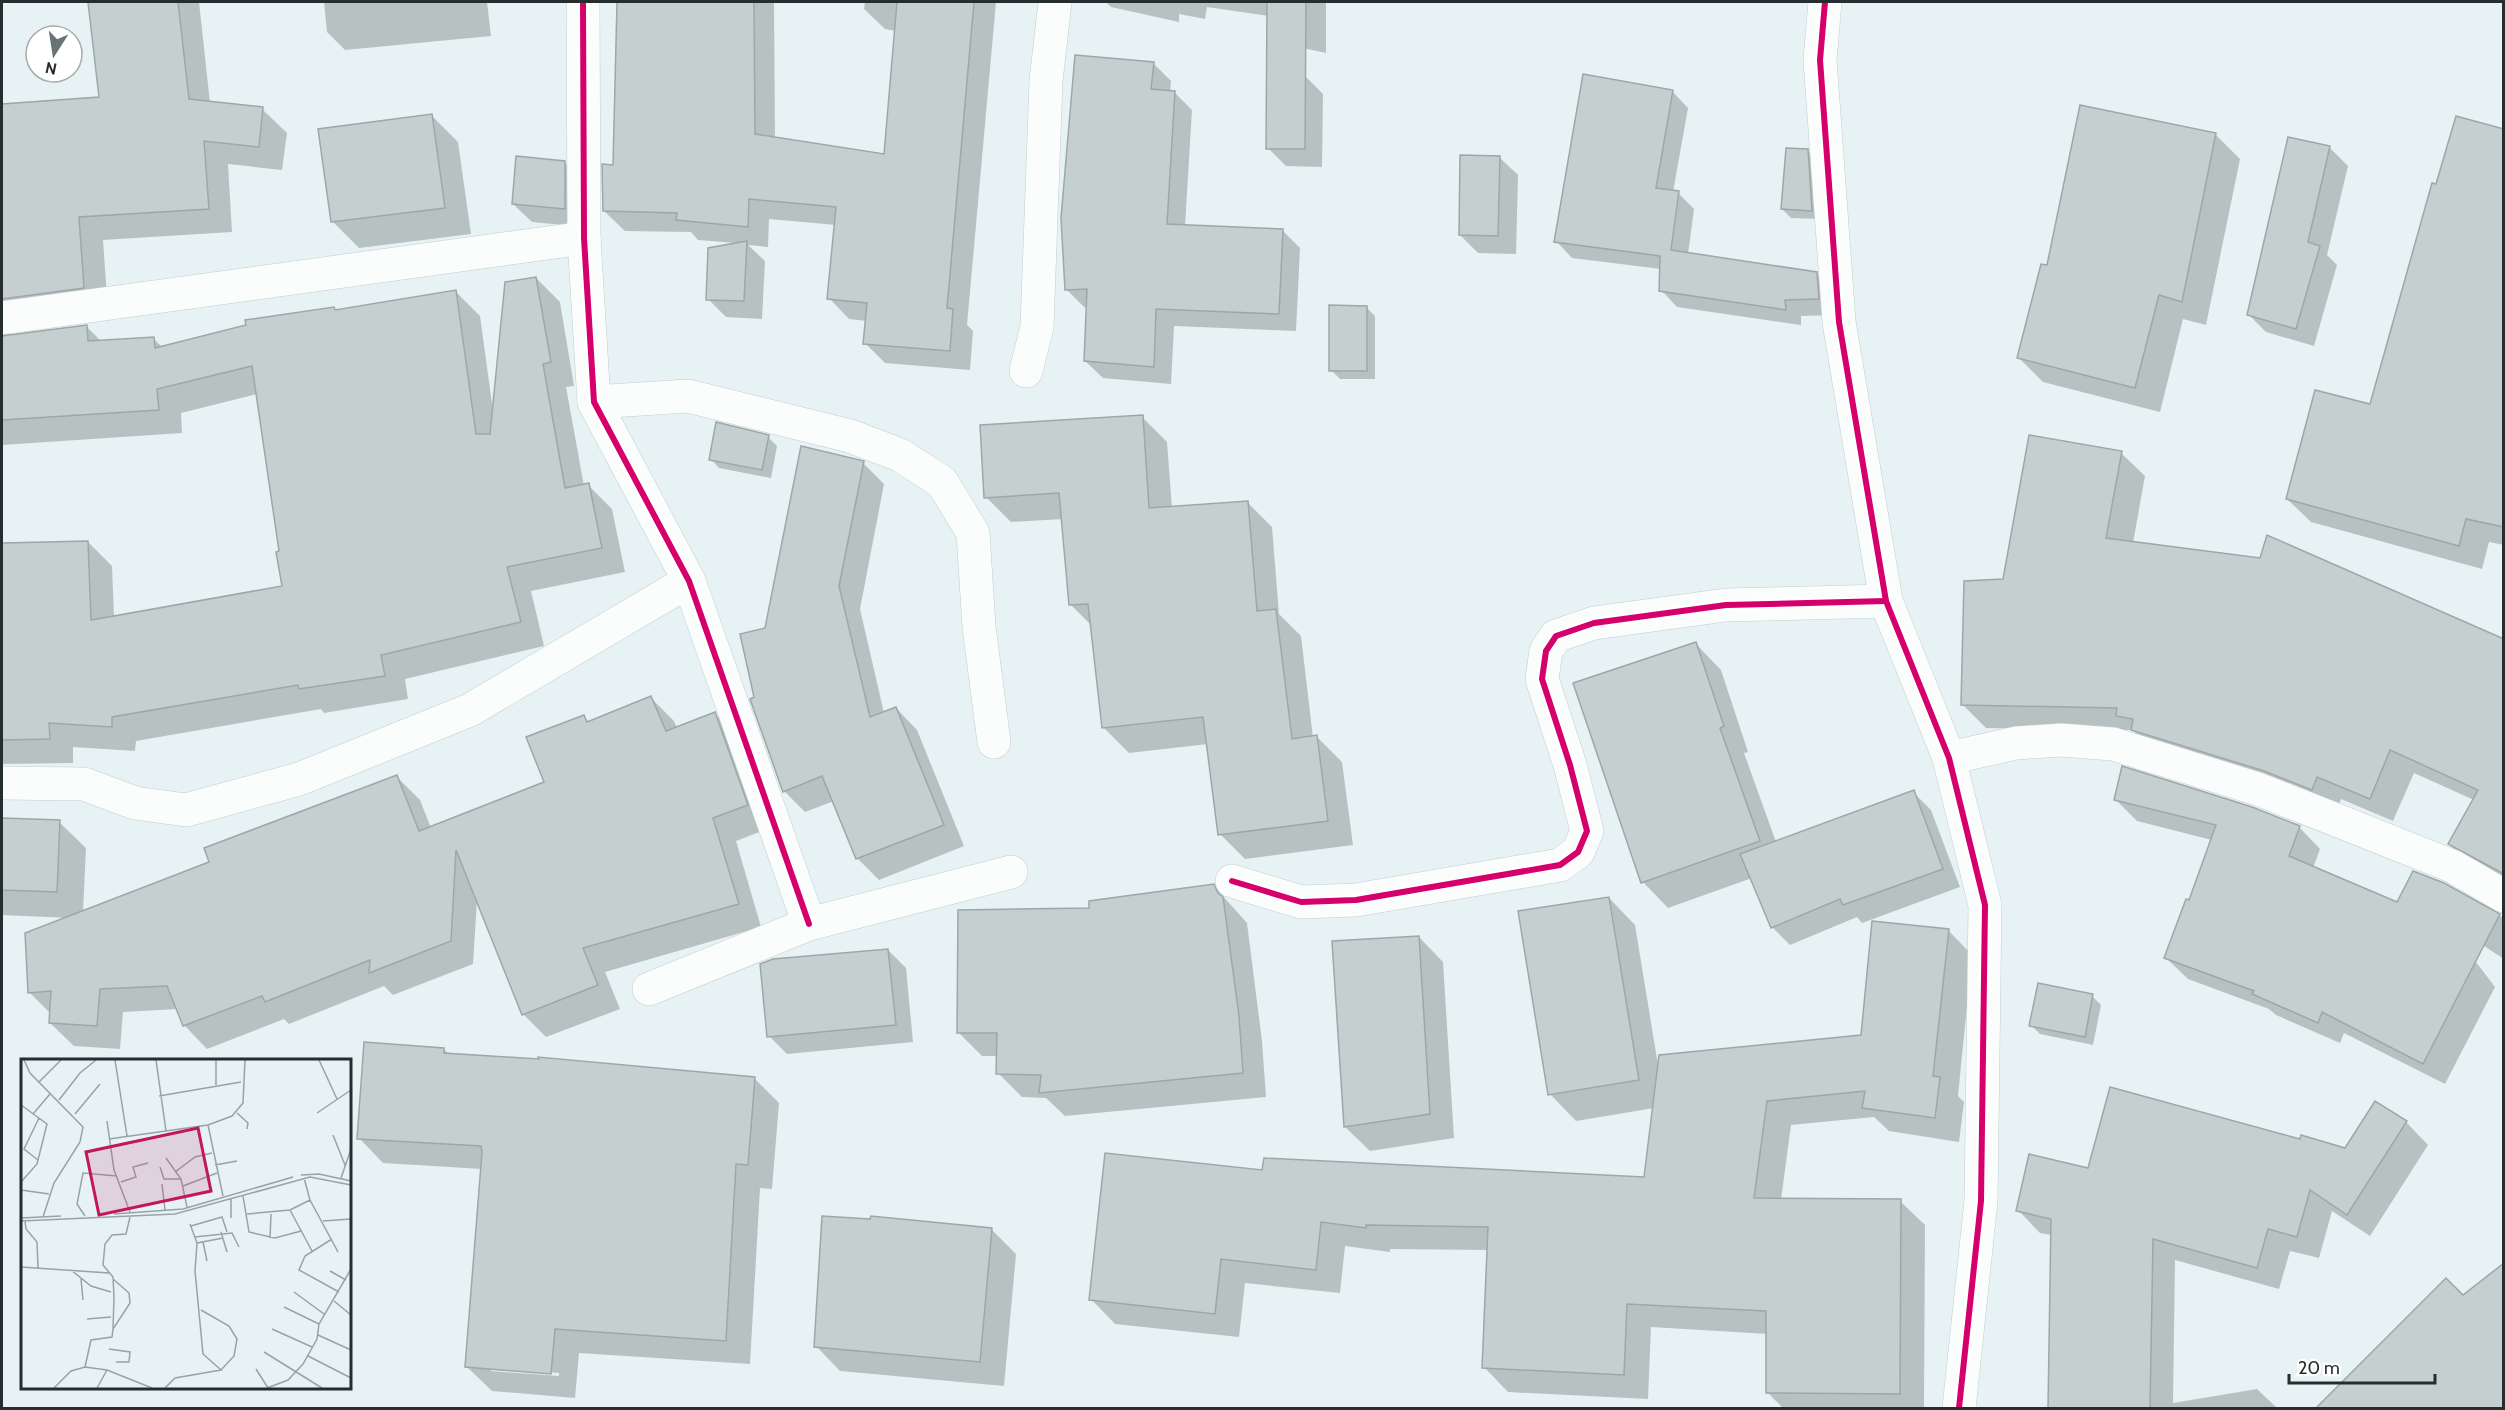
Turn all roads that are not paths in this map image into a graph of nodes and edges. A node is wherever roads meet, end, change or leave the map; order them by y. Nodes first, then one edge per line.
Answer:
1 (583, 2) edge
2 (1055, 2) edge
3 (1825, 2) edge
4 (584, 237) junction
5 (2, 318) edge
6 (1026, 372) dead end
7 (594, 402) junction
8 (689, 581) junction
9 (1886, 601) junction
10 (994, 742) dead end
11 (1949, 758) junction
12 (2, 783) edge
13 (1011, 872) dead end
14 (1232, 881) dead end
15 (2504, 896) edge
16 (809, 924) junction
17 (649, 989) dead end
18 (1959, 1408) edge

1 - 4 street
2 - 6 street
3 - 9 street
4 - 5 street
4 - 7 street
7 - 8 street
7 - 10 street
8 - 12 street
8 - 16 street
9 - 11 street
9 - 14 street
11 - 15 street
11 - 18 street
13 - 16 street
16 - 17 street

